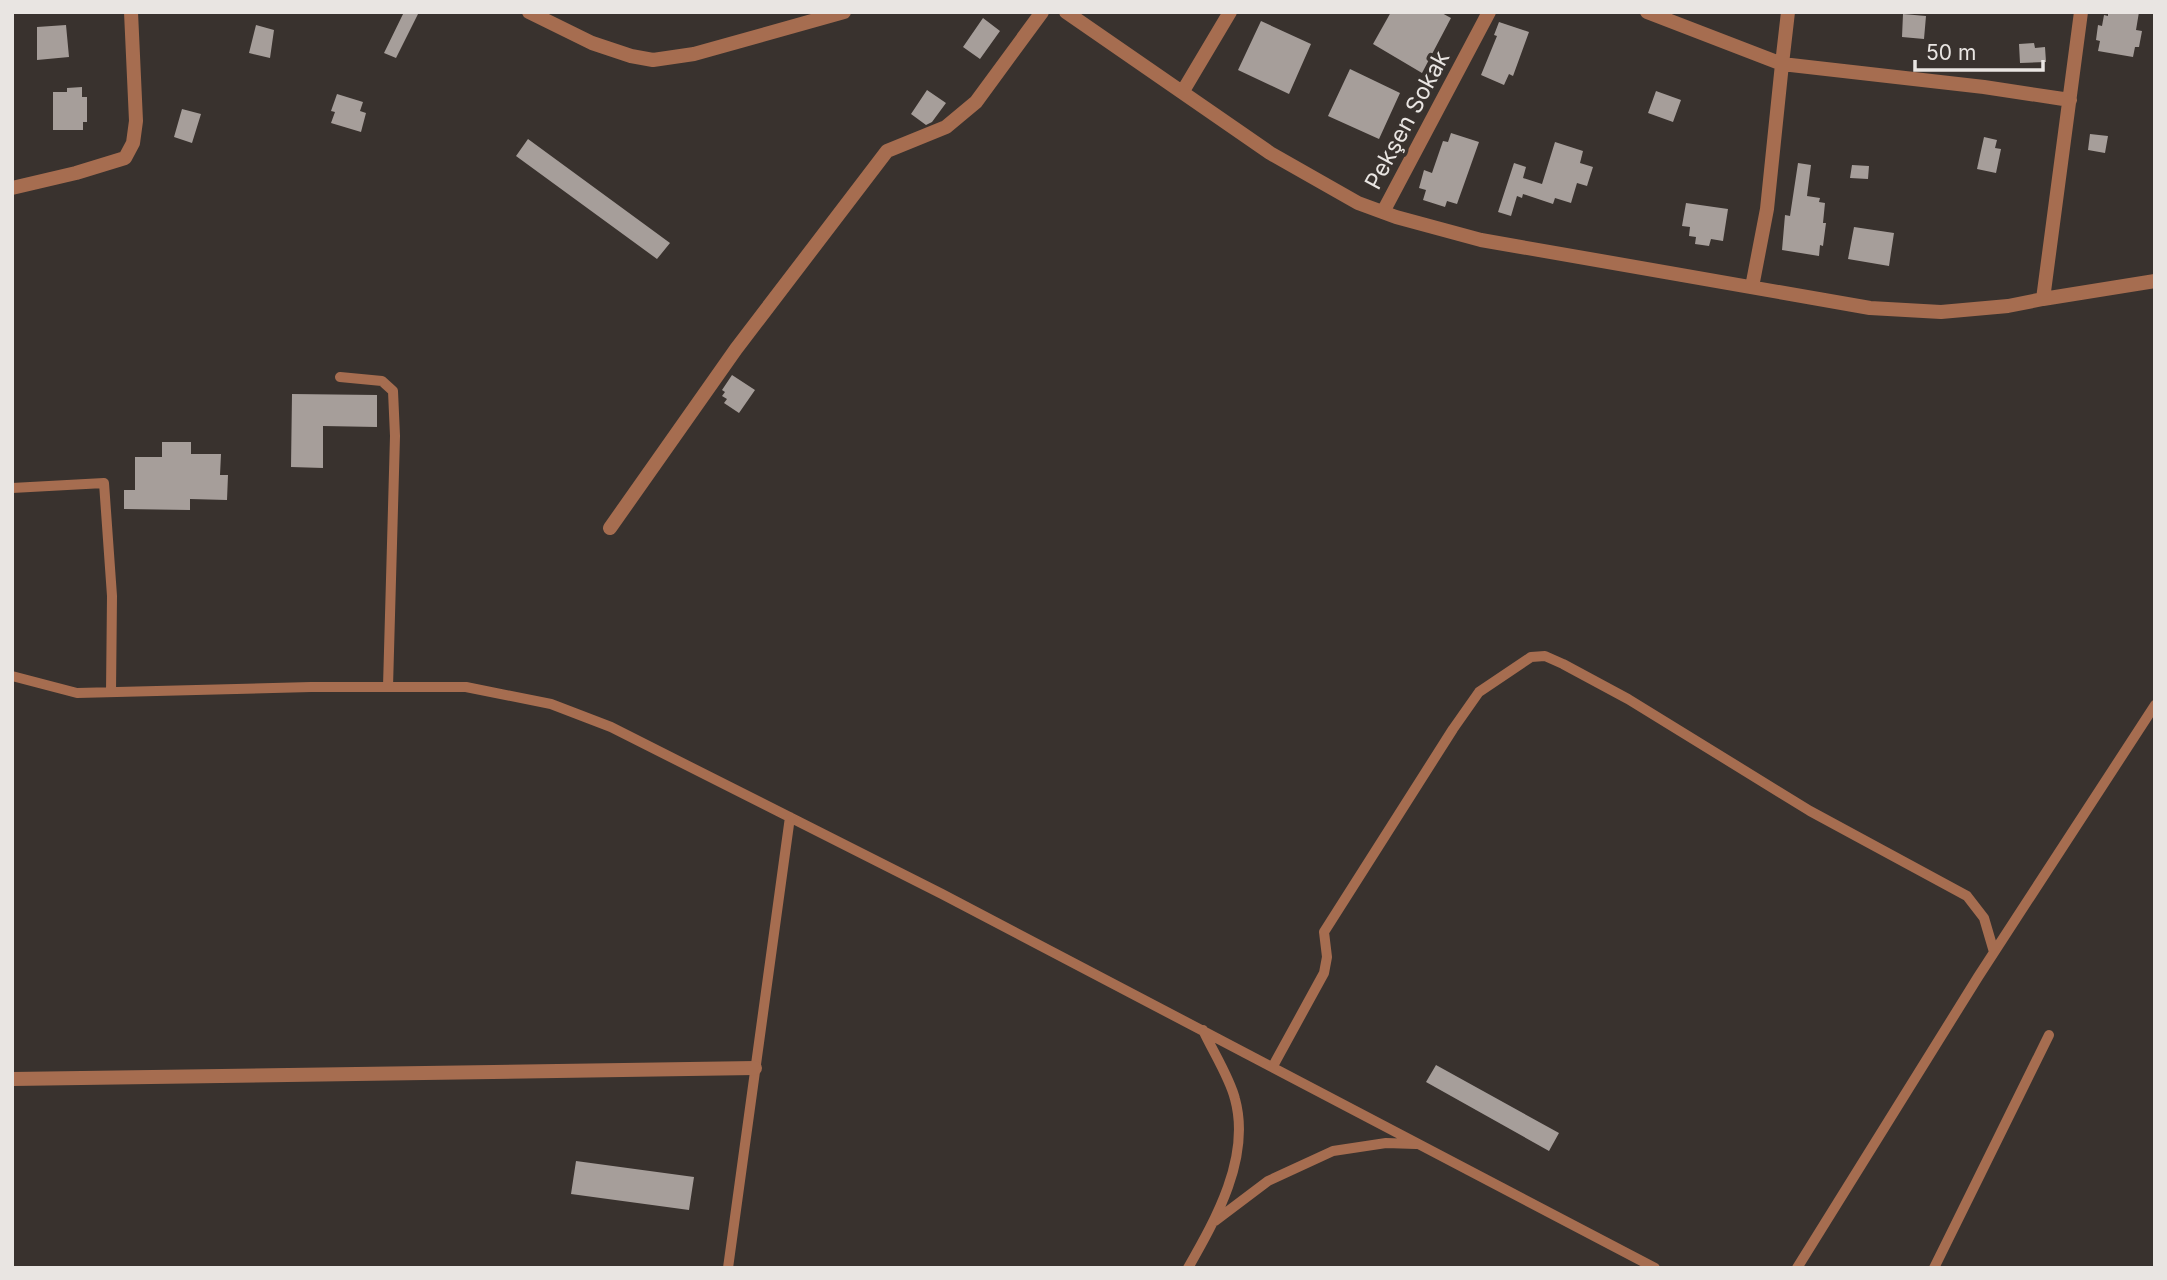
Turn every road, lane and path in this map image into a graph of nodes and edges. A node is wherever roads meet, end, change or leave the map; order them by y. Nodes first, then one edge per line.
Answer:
1 (131, 12) edge
2 (529, 12) edge
3 (844, 12) edge
4 (1042, 12) edge
5 (1066, 12) edge
6 (1230, 12) edge
7 (1489, 12) edge
8 (1647, 12) edge
9 (1788, 12) edge
10 (2081, 12) edge
11 (1782, 64) junction
12 (1183, 92) junction
13 (2070, 100) junction
14 (12, 188) edge
15 (1383, 212) junction
16 (2155, 281) edge
17 (1752, 287) junction
18 (2043, 299) junction
19 (340, 377) dead end
20 (12, 488) edge
21 (610, 528) dead end
22 (12, 676) edge
23 (388, 687) junction
24 (111, 692) junction
25 (2155, 705) edge
26 (790, 817) junction
27 (1994, 952) junction
28 (1203, 1030) junction
29 (2049, 1035) dead end
30 (1273, 1066) junction
31 (755, 1068) junction
32 (12, 1079) edge
33 (1422, 1144) junction
34 (1215, 1221) junction
35 (728, 1268) edge
36 (1188, 1268) edge
37 (1655, 1268) edge
38 (1797, 1268) edge
39 (1934, 1268) edge

1 - 14 street
2 - 3 street
4 - 21 street
5 - 12 street
6 - 12 street
7 - 15 street, Pekşen Sokak
8 - 11 street
9 - 11 street
10 - 13 street
11 - 13 street
11 - 17 street
12 - 15 street
13 - 18 street
15 - 17 street
16 - 18 street
17 - 18 street
19 - 23 lane
20 - 24 lane
22 - 24 lane
23 - 24 lane
23 - 26 lane
25 - 27 lane
26 - 28 lane
26 - 31 lane
27 - 30 lane
27 - 38 lane
28 - 30 lane
28 - 34 lane
29 - 39 lane
30 - 33 lane
31 - 32 street
31 - 35 lane
33 - 34 lane
33 - 37 lane
34 - 36 lane

